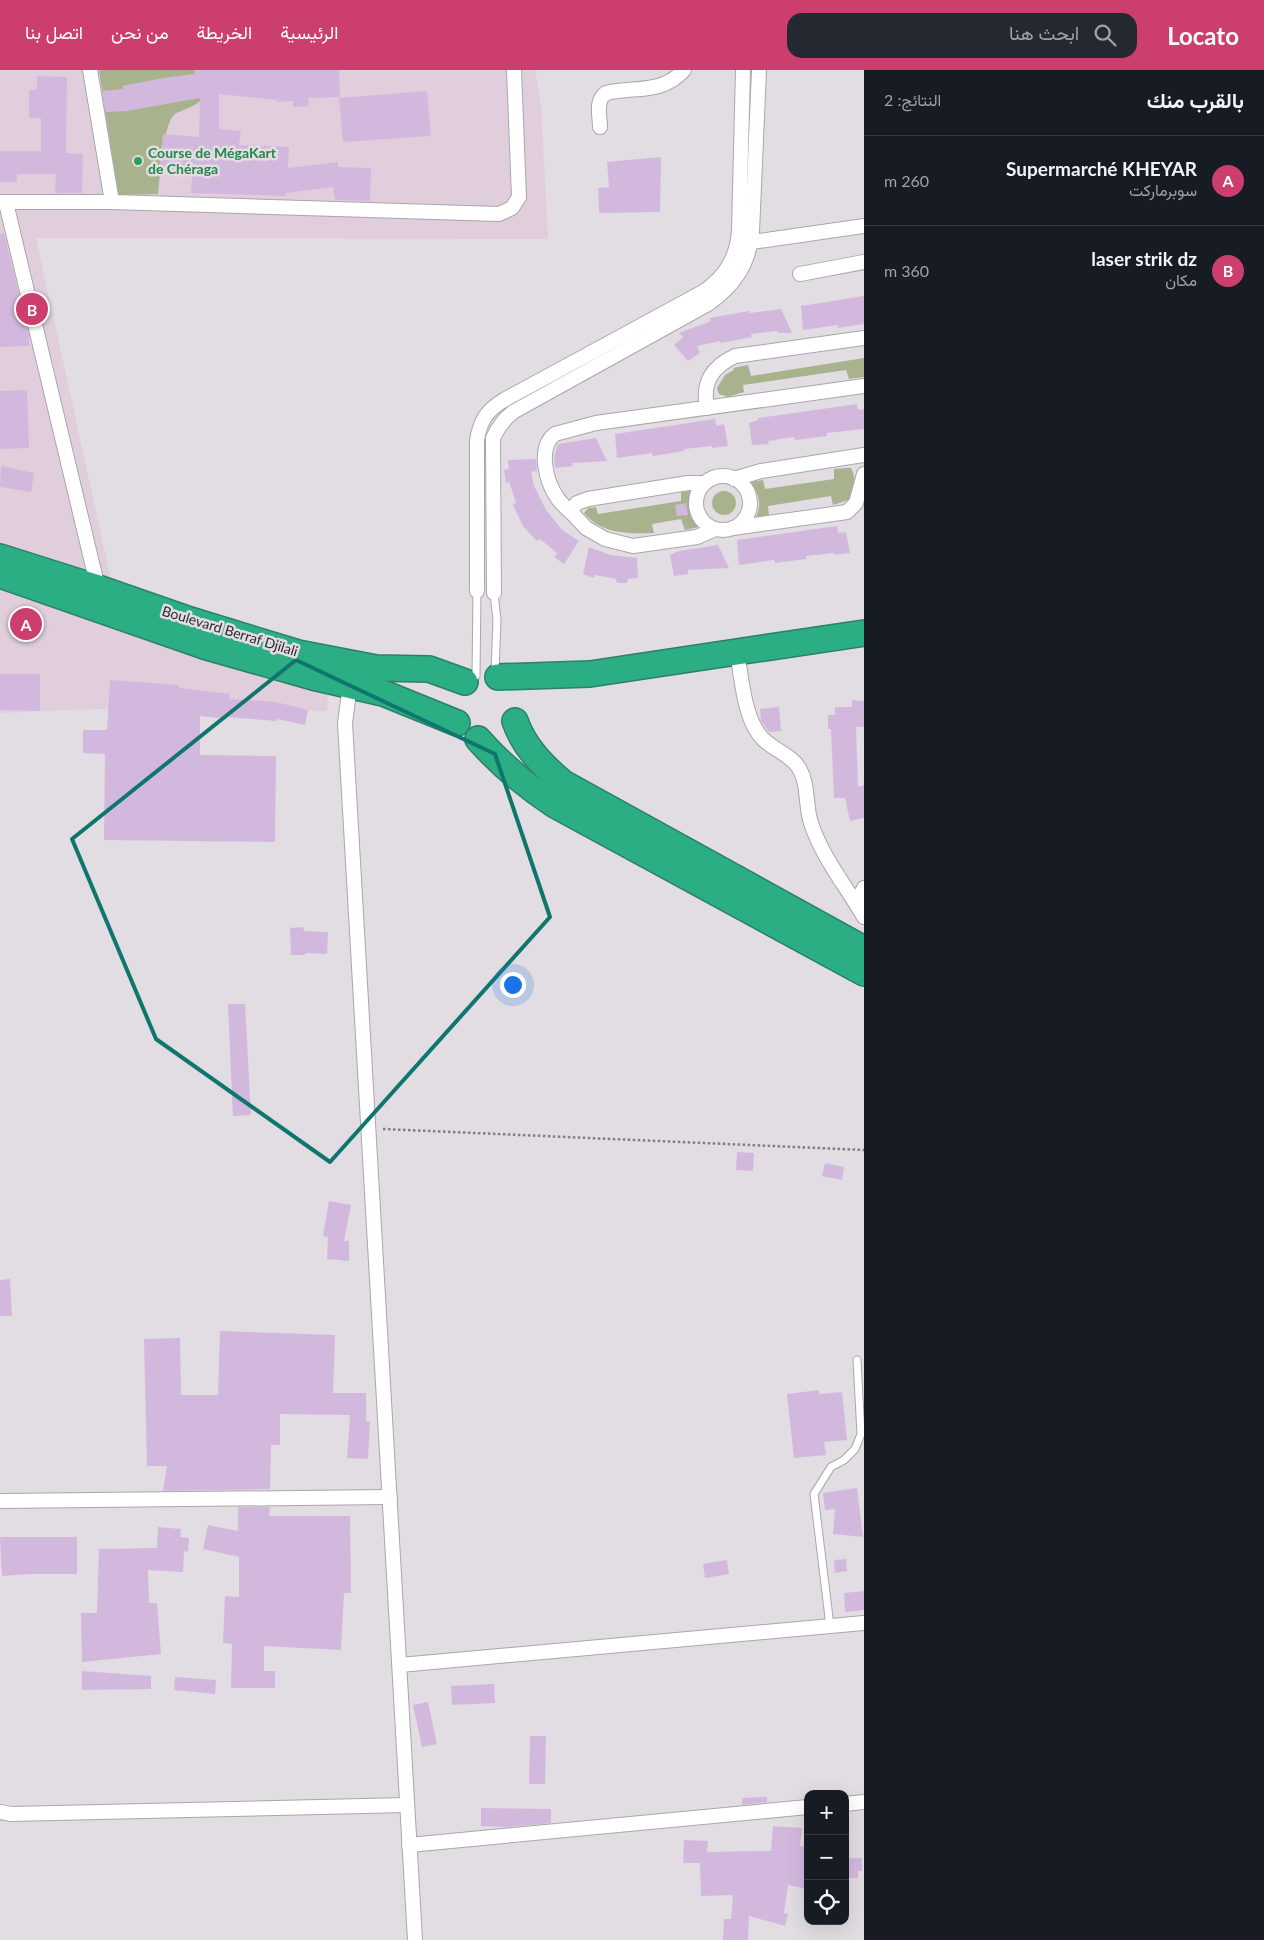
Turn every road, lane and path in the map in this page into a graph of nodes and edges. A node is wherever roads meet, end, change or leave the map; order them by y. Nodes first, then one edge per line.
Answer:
1 (90, 70) edge
2 (514, 70) edge
3 (684, 70) edge
4 (743, 70) edge
5 (759, 70) edge
6 (600, 127) dead end
7 (112, 202) junction
8 (3, 203) edge
9 (864, 226) edge
10 (752, 242) junction
11 (864, 262) edge
12 (800, 274) dead end
13 (864, 338) edge
14 (864, 386) edge
15 (707, 408) junction
16 (864, 455) edge
17 (864, 474) edge
18 (734, 478) junction
19 (705, 483) junction
20 (572, 513) junction
21 (732, 528) junction
22 (714, 529) junction
23 (0, 557) edge
24 (0, 575) edge
25 (98, 588) junction
26 (477, 591) joint
27 (494, 593) joint
28 (864, 633) edge
29 (737, 653) junction
30 (483, 678) junction
31 (350, 685) junction
32 (515, 721) junction
33 (457, 723) junction
34 (478, 738) junction
35 (864, 888) edge
36 (856, 904) junction
37 (864, 916) edge
38 (864, 949) edge
39 (864, 973) edge
40 (369, 1129) junction
41 (864, 1150) edge
42 (857, 1360) dead end
43 (390, 1497) junction
44 (0, 1501) edge
45 (864, 1623) edge
46 (830, 1626) junction
47 (400, 1665) junction
48 (864, 1802) edge
49 (849, 1804) edge
50 (408, 1805) junction
51 (804, 1807) edge
52 (0, 1812) edge
53 (410, 1844) junction
54 (415, 1940) edge

1 - 7 street
2 - 7 street
3 - 6 street
4 - 26 street
5 - 10 street
7 - 8 street
8 - 25 street
9 - 10 street
10 - 27 street
11 - 12 street
13 - 15 street
14 - 15 street
15 - 20 street
16 - 18 street
17 - 21 street
18 - 19 street
18 - 21 street
19 - 20 street
19 - 22 street
20 - 22 street
21 - 22 street
23 - 25 highway, Boulevard Berraf Djilali
24 - 31 highway, Boulevard Berraf Djilali
25 - 30 highway, Boulevard Berraf Djilali
26 - 30 lane
27 - 30 lane
28 - 29 highway
29 - 30 highway
29 - 36 street
30 - 32 highway
30 - 33 highway
31 - 33 highway, Boulevard Berraf Djilali
31 - 40 street
32 - 34 highway
32 - 38 highway
33 - 34 highway
34 - 39 highway
35 - 36 street
36 - 37 street
40 - 41 path
40 - 43 street
42 - 46 lane
43 - 44 street
43 - 47 street
45 - 46 street
46 - 47 street
47 - 50 street
48 - 49 street
50 - 52 street
50 - 53 street
51 - 53 street
53 - 54 street

